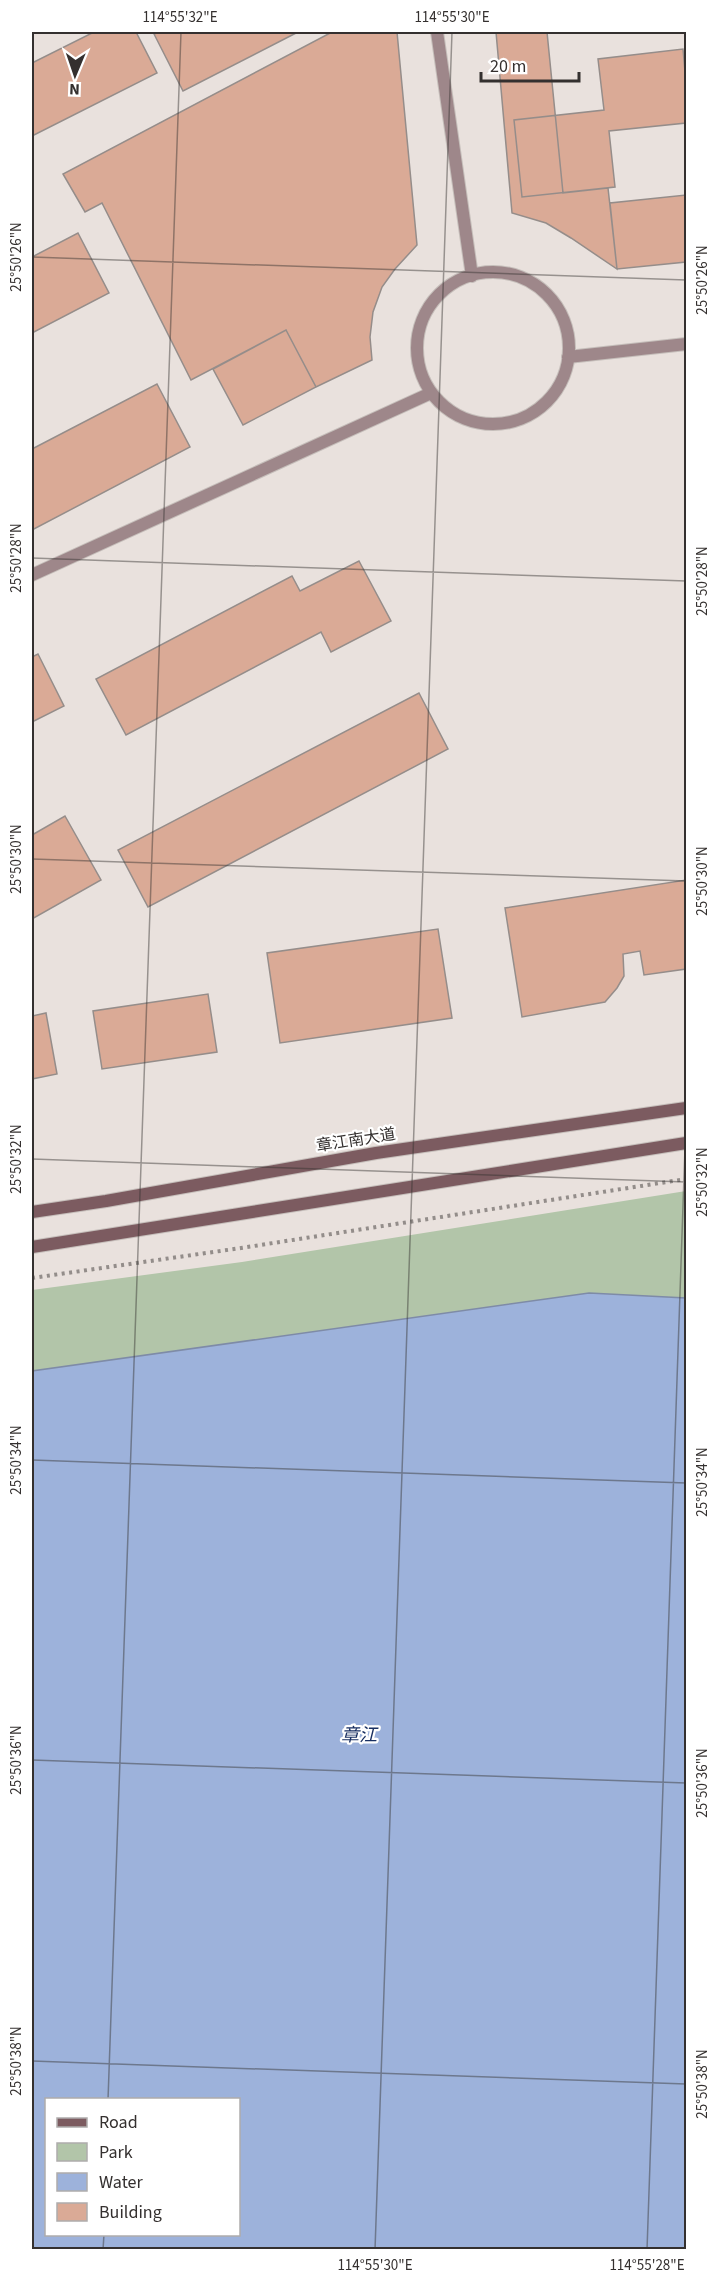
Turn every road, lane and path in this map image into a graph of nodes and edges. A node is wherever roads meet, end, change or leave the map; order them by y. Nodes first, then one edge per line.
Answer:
1 (437, 32) edge
2 (472, 276) junction
3 (687, 344) edge
4 (568, 357) junction
5 (431, 393) junction
6 (32, 575) edge
7 (687, 1108) edge
8 (687, 1143) edge
9 (687, 1179) edge
10 (32, 1212) edge
11 (32, 1247) edge
12 (32, 1278) edge

1 - 2 street
2 - 4 street
2 - 5 street
3 - 4 street
4 - 5 street
5 - 6 street
7 - 10 main road, 章江南大道
8 - 11 main road
9 - 12 path

